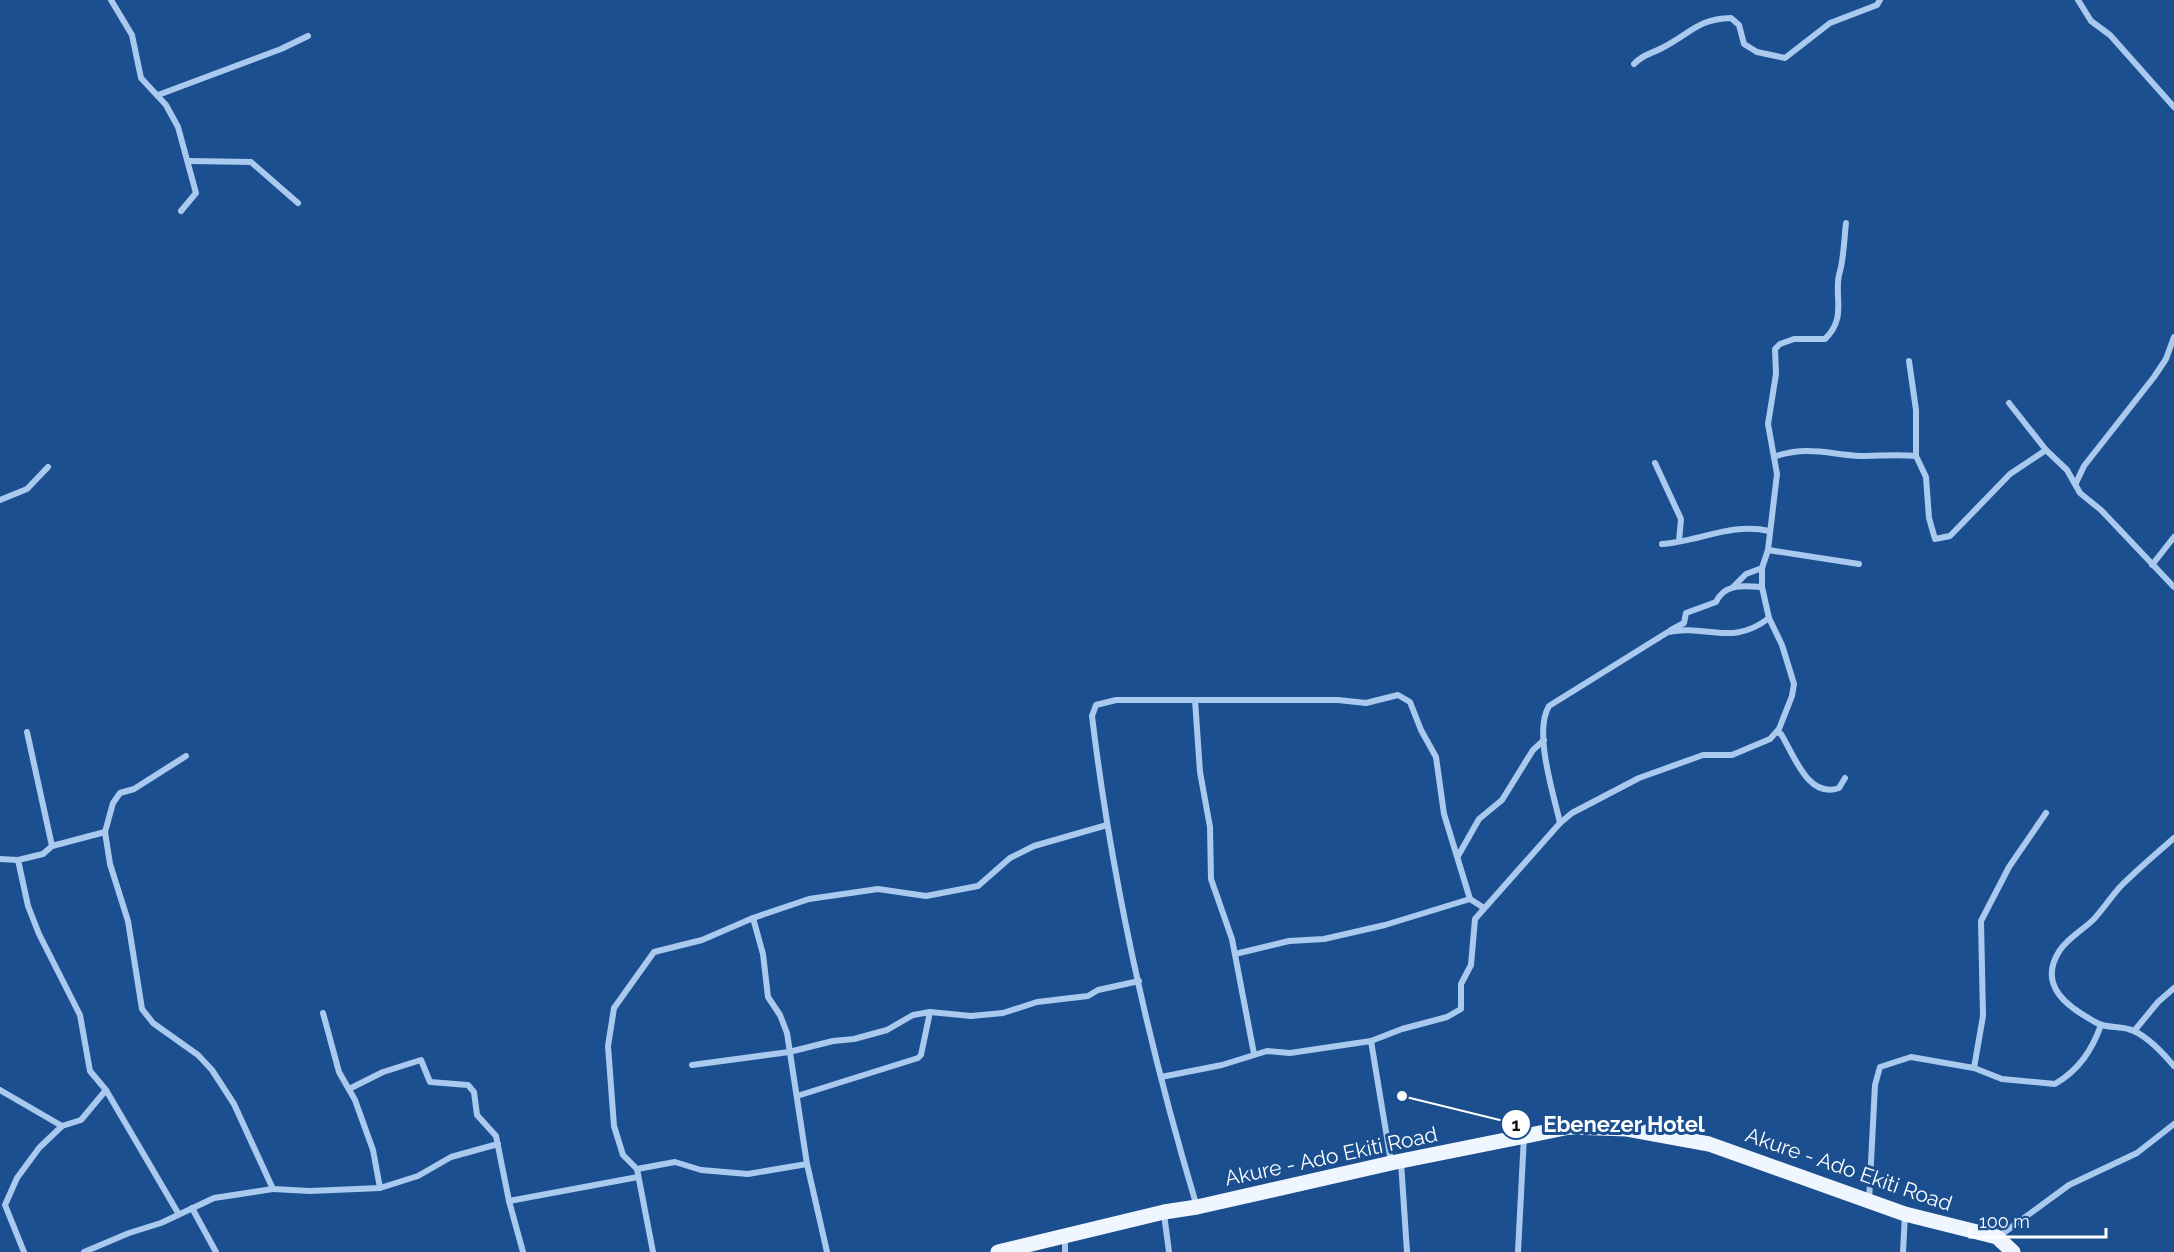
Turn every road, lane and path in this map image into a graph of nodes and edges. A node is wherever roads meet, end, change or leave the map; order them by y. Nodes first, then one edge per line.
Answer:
1 (111, 0) edge
2 (1880, 0) edge
3 (2078, 0) edge
4 (308, 36) dead end
5 (1634, 64) dead end
6 (158, 95) junction
7 (2174, 107) edge
8 (190, 161) junction
9 (298, 203) dead end
10 (182, 211) dead end
11 (1846, 223) dead end
12 (2174, 337) edge
13 (1909, 361) dead end
14 (2008, 403) dead end
15 (2046, 450) junction
16 (1776, 456) junction
17 (1917, 456) junction
18 (1655, 463) dead end
19 (48, 467) dead end
20 (2076, 483) junction
21 (0, 500) edge
22 (1769, 531) junction
23 (2174, 537) edge
24 (1679, 541) junction
25 (1662, 544) dead end
26 (1768, 550) junction
27 (1859, 564) dead end
28 (2152, 565) junction
29 (1762, 568) junction
30 (1734, 586) junction
31 (1762, 587) junction
32 (2174, 587) edge
33 (1769, 618) junction
34 (1668, 632) junction
35 (1195, 700) junction
36 (27, 732) dead end
37 (1777, 732) junction
38 (1544, 740) junction
39 (186, 756) dead end
40 (1845, 778) dead end
41 (2046, 813) dead end
42 (1560, 823) junction
43 (1107, 825) junction
44 (105, 832) junction
45 (2174, 838) edge
46 (51, 846) junction
47 (1458, 856) junction
48 (0, 859) edge
49 (18, 860) junction
50 (1470, 899) junction
51 (1484, 908) junction
52 (753, 918) junction
53 (1235, 954) junction
54 (1139, 981) junction
55 (2174, 988) edge
56 (930, 1012) junction
57 (323, 1013) dead end
58 (2101, 1025) junction
59 (2135, 1030) junction
60 (1371, 1041) junction
61 (789, 1052) junction
62 (1254, 1054) junction
63 (692, 1065) dead end
64 (2174, 1065) edge
65 (1974, 1068) junction
66 (1161, 1077) junction
67 (349, 1089) junction
68 (0, 1090) edge
69 (106, 1090) junction
70 (796, 1096) junction
71 (2174, 1124) edge
72 (62, 1126) junction
73 (1524, 1135) junction
74 (498, 1144) junction
75 (1396, 1162) junction
76 (807, 1164) junction
77 (637, 1168) junction
78 (638, 1177) junction
79 (380, 1188) junction
80 (273, 1189) junction
81 (509, 1201) junction
82 (1869, 1201) junction
83 (3, 1204) edge
84 (1197, 1207) junction
85 (192, 1208) junction
86 (1164, 1212) junction
87 (178, 1214) junction
88 (1905, 1214) junction
89 (1997, 1238) junction
90 (1065, 1244) edge
91 (24, 1252) edge
92 (84, 1252) edge
93 (216, 1252) edge
94 (523, 1252) edge
95 (653, 1252) edge
96 (827, 1252) edge
97 (998, 1252) edge
98 (1169, 1252) edge
99 (1407, 1252) edge
100 (1518, 1252) edge
101 (1903, 1252) edge
102 (2013, 1252) edge

1 - 6 street
2 - 5 street
3 - 7 street
4 - 6 street
6 - 8 street
8 - 9 street
8 - 10 street
11 - 16 street
12 - 20 street
13 - 17 street
14 - 15 street
15 - 17 street
15 - 20 street
16 - 17 street
16 - 22 street
18 - 24 street
19 - 21 street
20 - 28 street
22 - 24 street
22 - 26 street
23 - 28 street
24 - 25 street
26 - 27 street
26 - 29 street
28 - 32 street
29 - 30 street
29 - 31 street
30 - 31 street
30 - 34 street
31 - 33 street
33 - 34 street
33 - 37 street
34 - 38 street
35 - 43 street
35 - 47 street
35 - 53 street
36 - 46 street
37 - 40 street
37 - 42 street
38 - 42 street
38 - 47 street
39 - 44 street
41 - 65 street
42 - 51 street
43 - 52 street
43 - 54 street
44 - 46 street
44 - 80 street
45 - 58 street
46 - 49 street
47 - 50 street
48 - 49 street
49 - 69 street
50 - 51 street
50 - 53 street
51 - 60 street
52 - 61 street
52 - 77 street
53 - 62 street
54 - 56 street
54 - 66 street
55 - 59 street
56 - 61 street
56 - 70 street
57 - 67 street
58 - 59 street
58 - 65 street
59 - 64 street
60 - 62 street
60 - 75 street
61 - 63 street
61 - 70 street
62 - 66 street
65 - 82 street
66 - 84 street
67 - 74 street
67 - 79 street
68 - 72 street
69 - 72 street
69 - 87 street
70 - 76 street
71 - 89 street
72 - 83 street
73 - 75 main road, Akure - Ado Ekiti Road
73 - 82 main road, Akure - Ado Ekiti Road
73 - 100 street
74 - 79 street
74 - 81 street
75 - 84 main road, Akure - Ado Ekiti Road
75 - 99 street
76 - 77 street
76 - 96 street
77 - 78 street
78 - 81 street
78 - 95 street
79 - 80 street
80 - 85 street
81 - 94 street
82 - 88 main road, Akure - Ado Ekiti Road
83 - 91 street
84 - 86 main road, Akure - Ado Ekiti Road
85 - 87 street
85 - 93 street
86 - 90 main road, Akure - Ado Ekiti Road
86 - 98 street
87 - 92 street
88 - 89 main road, Akure - Ado Ekiti Road
88 - 101 street
89 - 102 main road, Akure - Ado Ekiti Road
90 - 97 main road, Akure - Ado Ekiti Road

